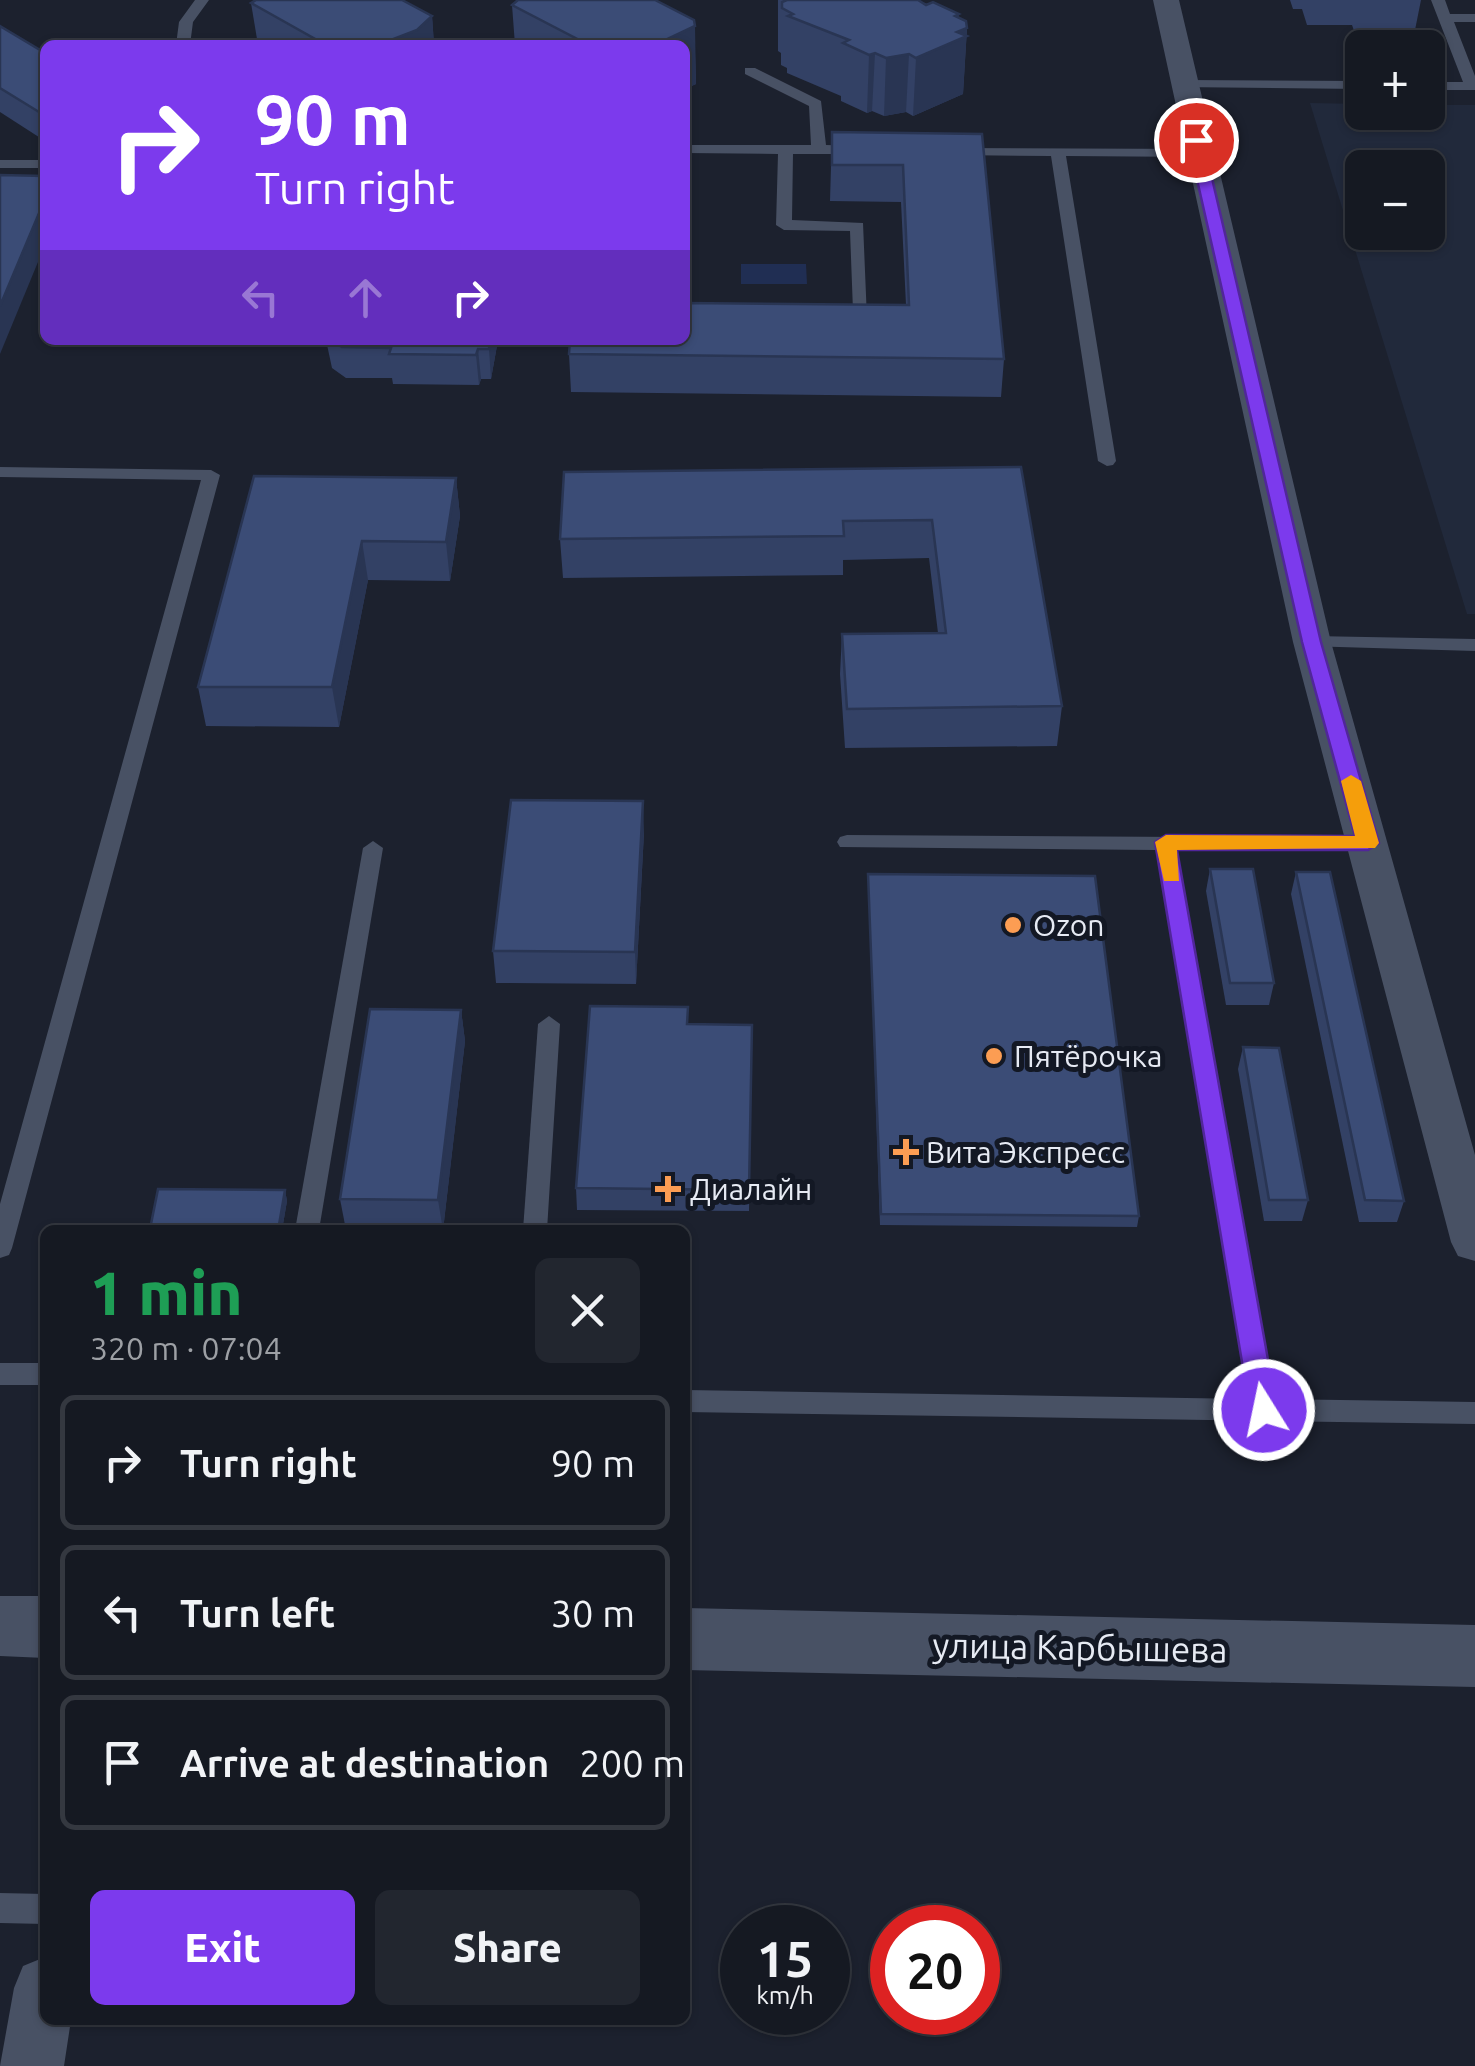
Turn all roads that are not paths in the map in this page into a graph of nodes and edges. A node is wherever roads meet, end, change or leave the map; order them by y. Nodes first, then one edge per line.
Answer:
1 (202, 0) edge
2 (1166, 0) edge
3 (1438, 0) edge
4 (1444, 18) junction
5 (1475, 18) edge
6 (184, 40) edge
7 (750, 71) dead end
8 (1183, 84) junction
9 (1345, 85) edge
10 (1445, 86) edge
11 (1474, 86) edge
12 (786, 148) junction
13 (690, 149) edge
14 (818, 150) junction
15 (878, 150) edge
16 (938, 150) edge
17 (1058, 152) junction
18 (1199, 153) junction
19 (0, 164) edge
20 (40, 164) edge
21 (822, 315) edge
22 (1107, 461) dead end
23 (0, 472) edge
24 (1312, 642) junction
25 (1475, 645) edge
26 (848, 842) dead end
27 (1166, 842) junction
28 (1368, 843) junction
29 (373, 848) dead end
30 (549, 1024) dead end
31 (308, 1225) edge
32 (535, 1225) edge
33 (1475, 1242) edge
34 (0, 1248) edge
35 (0, 1374) edge
36 (40, 1374) edge
37 (690, 1401) edge
38 (1264, 1410) junction
39 (1475, 1413) edge
40 (0, 1626) edge
41 (40, 1627) edge
42 (690, 1639) edge
43 (1475, 1656) edge
44 (0, 1908) edge
45 (40, 1909) edge
46 (40, 2018) edge
47 (32, 2066) edge

1 - 6 lane
2 - 8 street
3 - 4 lane
4 - 5 lane
4 - 11 lane
7 - 14 lane
8 - 9 lane
8 - 18 street
10 - 11 lane
12 - 13 lane
12 - 14 lane
12 - 21 lane
14 - 15 lane
16 - 17 lane
17 - 18 lane
17 - 22 lane
18 - 24 street
19 - 20 lane
23 - 34 lane
24 - 25 lane
24 - 28 street
26 - 27 lane
27 - 28 lane
27 - 38 lane
28 - 33 street
29 - 31 lane
30 - 32 lane
35 - 36 lane
37 - 38 lane
38 - 39 lane
40 - 41 street
42 - 43 street, улица Карбышева
44 - 45 lane
46 - 47 street

